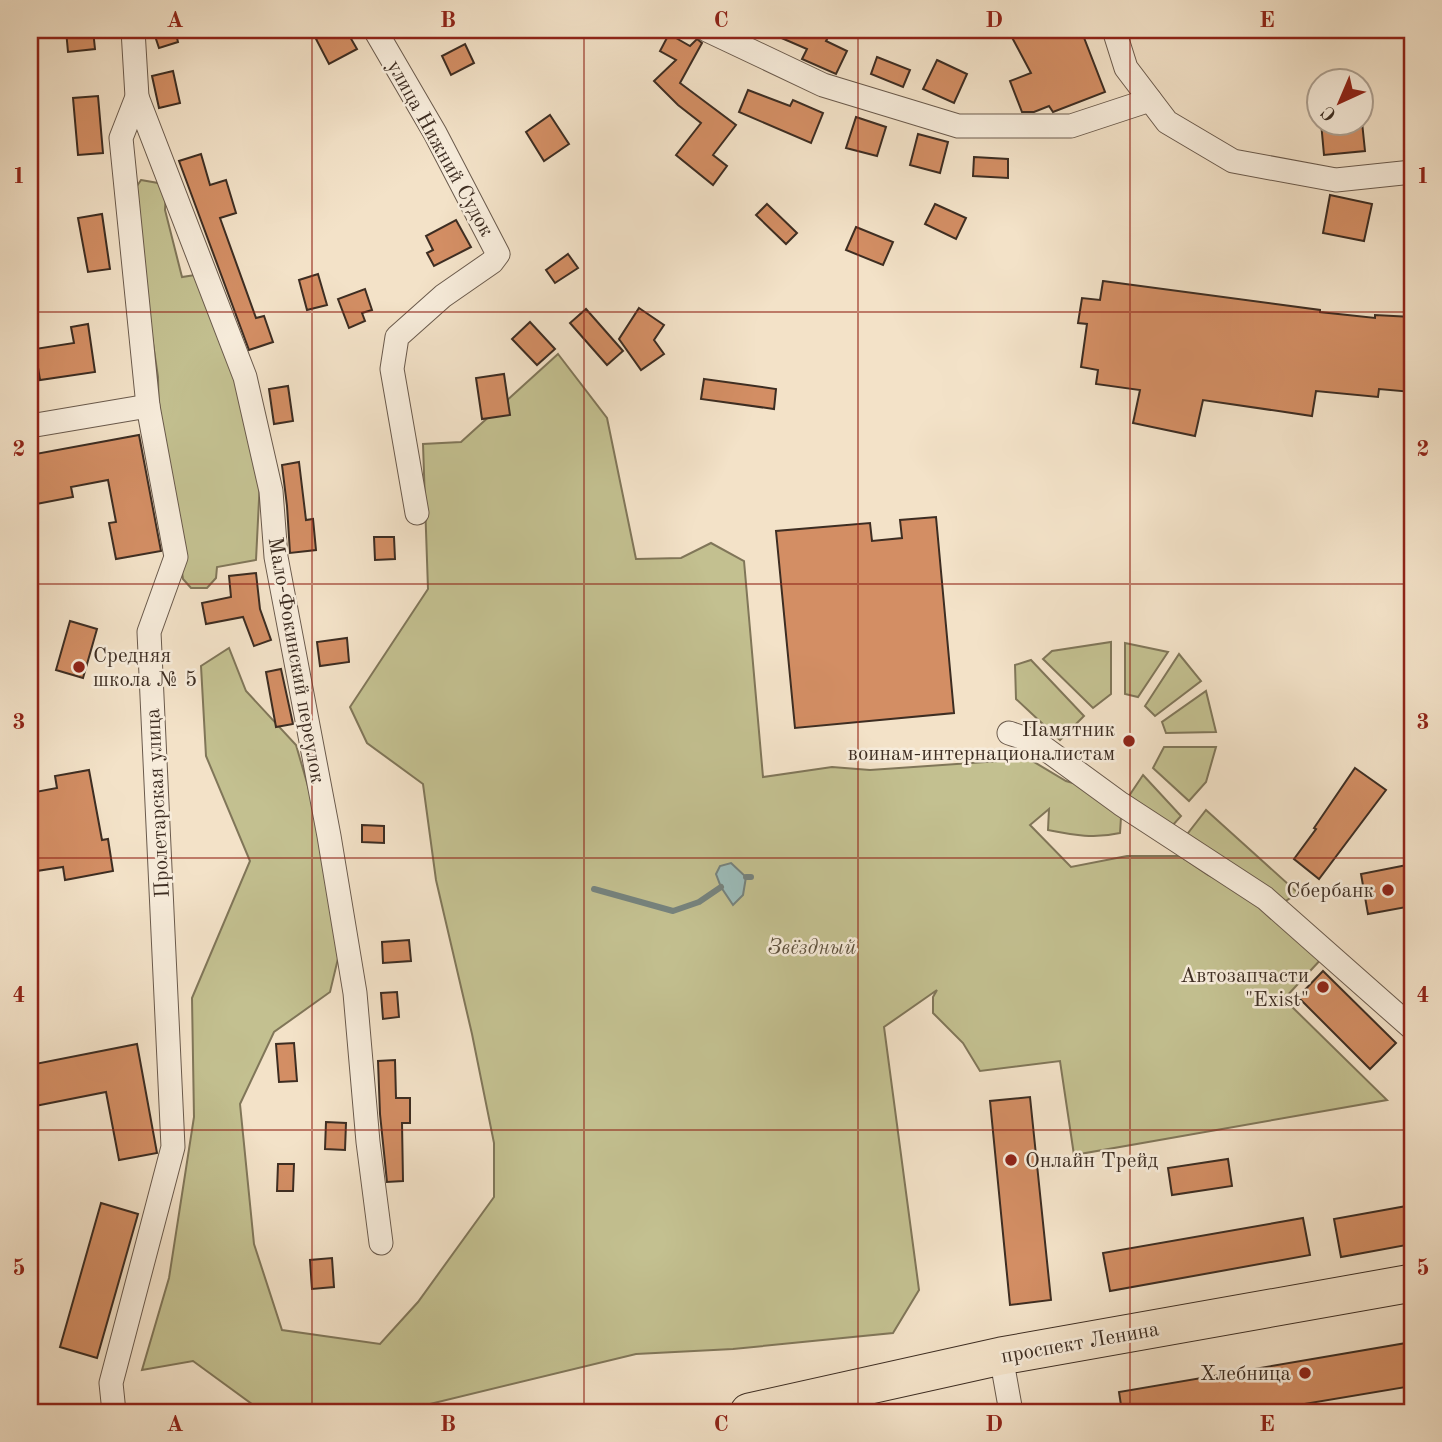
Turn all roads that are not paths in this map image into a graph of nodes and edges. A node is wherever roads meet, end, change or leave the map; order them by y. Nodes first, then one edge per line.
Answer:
1 (133, 30) edge
2 (375, 30) edge
3 (707, 30) edge
4 (1114, 30) edge
5 (137, 97) junction
6 (1150, 100) junction
7 (1412, 172) edge
8 (148, 405) junction
9 (30, 426) edge
10 (417, 513) dead end
11 (1009, 733) dead end
12 (1412, 1028) edge
13 (382, 1243) dead end
14 (1412, 1283) edge
15 (1001, 1356) junction
16 (114, 1412) edge
17 (750, 1412) edge
18 (1011, 1412) edge

1 - 5 street, Пролетарская улица
2 - 10 street, улица Нижний Судок
3 - 6 street
4 - 6 street
5 - 8 street, Пролетарская улица
5 - 13 street, Мало-Фокинский переулок
6 - 7 street
8 - 9 street
8 - 16 street, Пролетарская улица
11 - 12 street
14 - 15 main road, проспект Ленина
15 - 17 main road, проспект Ленина
15 - 18 street

